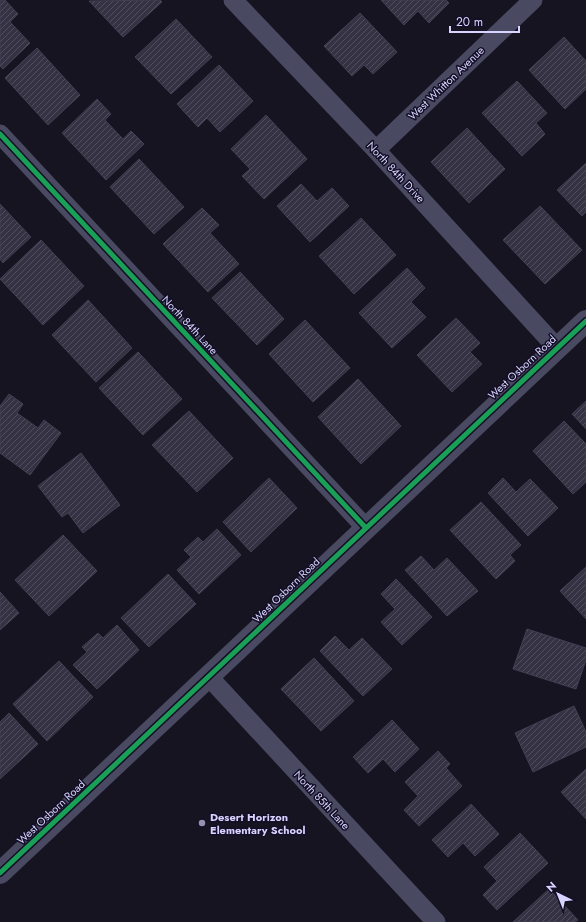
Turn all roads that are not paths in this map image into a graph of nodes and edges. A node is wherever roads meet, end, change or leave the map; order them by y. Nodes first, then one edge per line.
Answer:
1 (233, 0) edge
2 (533, 0) edge
3 (0, 134) edge
4 (376, 150) junction
5 (586, 320) edge
6 (557, 348) junction
7 (366, 528) junction
8 (209, 677) junction
9 (0, 873) edge
10 (436, 922) edge

1 - 4 street, North 84th Drive
2 - 4 street, West Whitton Avenue
3 - 7 street, North 84th Lane
4 - 6 street, North 84th Drive
5 - 6 street, West Osborn Road
6 - 7 street, West Osborn Road
7 - 8 street, West Osborn Road
8 - 9 street, West Osborn Road
8 - 10 street, North 85th Lane

